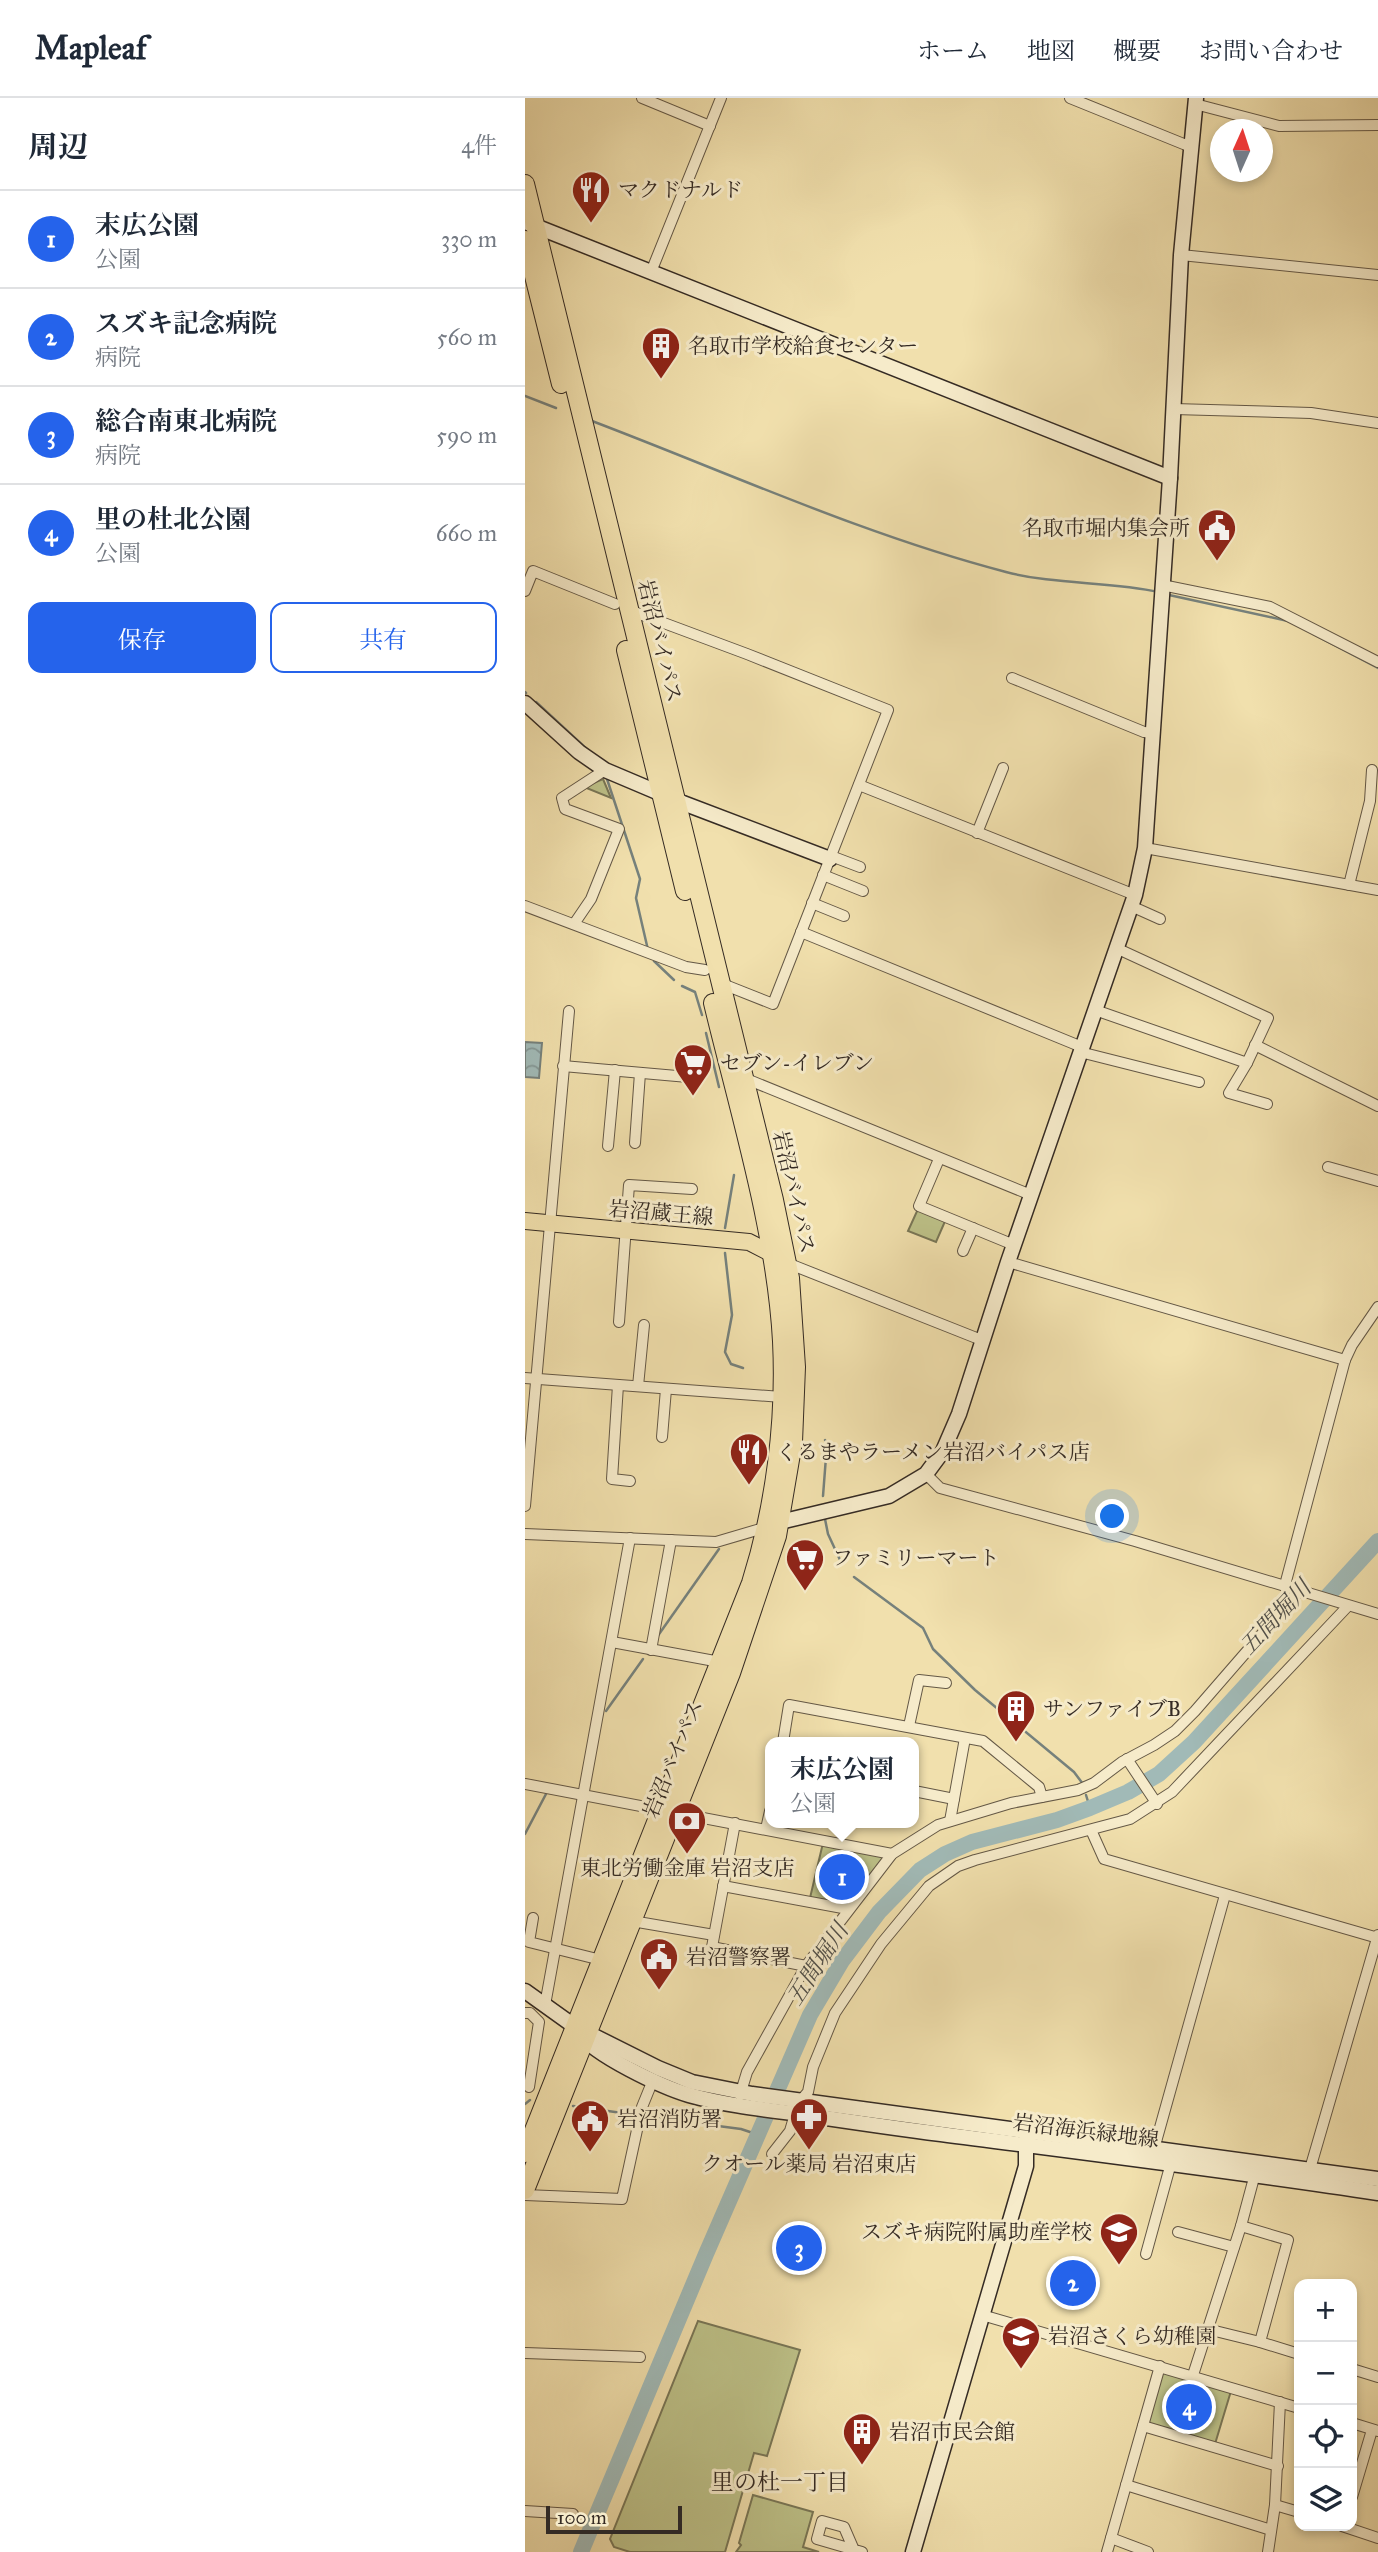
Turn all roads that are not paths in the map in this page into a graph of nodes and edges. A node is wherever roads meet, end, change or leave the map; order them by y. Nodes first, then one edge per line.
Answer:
1 (642, 98) edge
2 (721, 98) edge
3 (1070, 98) edge
4 (1195, 101) edge
5 (1378, 125) edge
6 (710, 126) junction
7 (1191, 146) junction
8 (525, 184) edge
9 (529, 230) edge
10 (1181, 255) junction
11 (651, 272) junction
12 (1378, 275) edge
13 (1174, 409) junction
14 (1378, 423) edge
15 (1170, 478) junction
16 (1161, 589) junction
17 (525, 591) edge
18 (622, 607) junction
19 (1378, 662) edge
20 (1013, 678) dead end
21 (525, 703) edge
22 (1152, 733) junction
23 (1003, 768) dead end
24 (605, 770) junction
25 (1372, 771) dead end
26 (859, 785) junction
27 (660, 793) junction
28 (677, 800) junction
29 (977, 833) junction
30 (1145, 848) junction
31 (830, 858) junction
32 (860, 867) dead end
33 (823, 875) junction
34 (1349, 884) junction
35 (1378, 890) edge
36 (863, 891) dead end
37 (1133, 901) junction
38 (812, 903) junction
39 (525, 906) edge
40 (844, 916) dead end
41 (1160, 919) dead end
42 (574, 924) junction
43 (801, 932) junction
44 (1116, 948) junction
45 (705, 970) junction
46 (720, 983) junction
47 (1095, 1010) junction
48 (569, 1011) dead end
49 (1255, 1045) junction
50 (1081, 1049) junction
51 (1247, 1063) junction
52 (563, 1066) junction
53 (615, 1070) junction
54 (640, 1073) junction
55 (688, 1077) dead end
56 (744, 1078) junction
57 (1199, 1082) dead end
58 (1267, 1104) dead end
59 (1378, 1106) edge
60 (635, 1143) dead end
61 (608, 1146) dead end
62 (939, 1159) junction
63 (1328, 1167) dead end
64 (1378, 1181) edge
65 (692, 1189) dead end
66 (1031, 1195) junction
67 (525, 1222) edge
68 (550, 1224) junction
69 (973, 1228) junction
70 (626, 1231) junction
71 (1014, 1245) junction
72 (963, 1251) dead end
73 (771, 1253) junction
74 (1008, 1262) junction
75 (787, 1263) junction
76 (1378, 1307) edge
77 (619, 1322) dead end
78 (644, 1325) dead end
79 (984, 1341) junction
80 (1345, 1360) junction
81 (525, 1378) edge
82 (537, 1379) junction
83 (618, 1385) junction
84 (638, 1387) junction
85 (666, 1389) junction
86 (782, 1397) junction
87 (662, 1437) dead end
88 (926, 1474) junction
89 (631, 1481) dead end
90 (525, 1506) edge
91 (773, 1525) junction
92 (525, 1534) edge
93 (630, 1538) junction
94 (671, 1539) junction
95 (1285, 1585) junction
96 (1302, 1591) junction
97 (1345, 1605) junction
98 (1378, 1614) edge
99 (612, 1642) junction
100 (651, 1650) junction
101 (719, 1662) junction
102 (946, 1683) dead end
103 (909, 1726) junction
104 (784, 1737) edge
105 (965, 1738) junction
106 (1129, 1761) junction
107 (525, 1784) edge
108 (919, 1792) edge
109 (584, 1795) junction
110 (1042, 1797) junction
111 (954, 1799) junction
112 (1156, 1803) junction
113 (669, 1812) junction
114 (950, 1821) junction
115 (735, 1823) junction
116 (766, 1829) joint
117 (1091, 1830) junction
118 (892, 1854) junction
119 (723, 1886) junction
120 (1225, 1895) junction
121 (848, 1909) junction
122 (533, 1918) dead end
123 (632, 1921) junction
124 (714, 1935) junction
125 (1378, 1937) edge
126 (555, 1948) junction
127 (601, 1960) junction
128 (806, 1966) junction
129 (525, 1991) edge
130 (545, 2005) junction
131 (525, 2012) edge
132 (582, 2033) junction
133 (653, 2080) junction
134 (527, 2087) edge
135 (550, 2090) junction
136 (744, 2100) junction
137 (794, 2106) junction
138 (1026, 2138) junction
139 (1154, 2149) junction
140 (525, 2153) edge
141 (772, 2154) dead end
142 (1171, 2163) junction
143 (1310, 2169) junction
144 (1255, 2174) junction
145 (1378, 2179) edge
146 (525, 2192) edge
147 (1378, 2193) edge
148 (1241, 2226) junction
149 (1178, 2232) dead end
150 (1234, 2247) junction
151 (1146, 2254) dead end
152 (982, 2315) junction
153 (1207, 2329) junction
154 (1260, 2342) junction
155 (1294, 2352) edge
156 (525, 2353) edge
157 (640, 2357) dead end
158 (1160, 2366) junction
159 (1357, 2370) edge
160 (1377, 2374) edge
161 (1193, 2375) junction
162 (1280, 2402) junction
163 (1294, 2406) edge
164 (1357, 2425) edge
165 (1143, 2426) junction
166 (1375, 2430) edge
167 (1277, 2466) junction
168 (1357, 2482) edge
169 (1126, 2485) junction
170 (1275, 2505) junction
171 (525, 2511) edge
172 (1294, 2511) edge
173 (573, 2514) dead end
174 (1271, 2530) junction
175 (1357, 2531) edge
176 (1111, 2538) junction
177 (1378, 2538) edge
178 (913, 2552) edge
179 (1107, 2552) edge
180 (1149, 2552) edge
181 (1268, 2552) edge

1 - 6 street
2 - 6 street
3 - 7 street
4 - 5 street
4 - 7 street
6 - 11 street
7 - 10 street
8 - 9 highway, 岩沼バイパス
9 - 11 street
9 - 18 highway, 岩沼バイパス
10 - 12 street
10 - 13 street
11 - 15 street
13 - 14 street
13 - 15 street
15 - 16 street
16 - 19 street
16 - 22 street
17 - 18 street
18 - 26 street
18 - 27 highway, 岩沼バイパス
18 - 28 highway, 岩沼バイパス
20 - 22 street
21 - 24 street
22 - 30 street
23 - 29 street
24 - 27 street
24 - 42 street
25 - 34 street
26 - 29 street
26 - 31 street
27 - 28 street
27 - 45 highway, 岩沼バイパス
28 - 31 street
28 - 46 highway, 岩沼バイパス
29 - 37 street
30 - 34 street
30 - 37 street
31 - 32 street
31 - 33 street
33 - 36 street
33 - 38 street
34 - 35 street
37 - 41 street
37 - 44 street
38 - 40 street
38 - 43 street
39 - 42 street
42 - 45 street
43 - 46 street
43 - 50 street
44 - 47 street
44 - 49 street
45 - 73 highway, 岩沼バイパス
46 - 56 highway, 岩沼バイパス
47 - 50 street
47 - 51 street
48 - 52 street
49 - 51 street
49 - 59 street
50 - 57 street
50 - 66 street
51 - 58 street
52 - 53 street
52 - 68 street
53 - 54 street
53 - 61 street
54 - 55 street
54 - 60 street
56 - 62 street
56 - 75 highway, 岩沼バイパス
62 - 66 street
62 - 69 street
63 - 64 street
65 - 70 street
66 - 71 street
67 - 68 main road, 岩沼蔵王線
68 - 70 main road, 岩沼蔵王線
68 - 82 street
69 - 71 street
69 - 72 street
70 - 73 main road, 岩沼蔵王線
70 - 77 street
71 - 74 street
73 - 75 main road, 岩沼蔵王線
73 - 86 highway, 岩沼バイパス
74 - 79 street
74 - 80 street
75 - 79 street
75 - 91 highway, 岩沼バイパス
76 - 80 street
78 - 84 street
79 - 88 street
80 - 95 street
81 - 82 street
82 - 83 street
82 - 90 street
83 - 84 street
83 - 89 street
84 - 85 street
85 - 86 street
85 - 87 street
86 - 91 highway, 岩沼バイパス
88 - 91 street
88 - 95 street
91 - 94 street
91 - 101 highway, 岩沼バイパス
91 - 113 highway, 岩沼バイパス
92 - 93 street
93 - 94 street
93 - 99 street
94 - 100 street
95 - 96 street
96 - 97 street
96 - 106 street
97 - 98 street
97 - 112 street
99 - 100 street
99 - 109 street
100 - 101 street
101 - 113 highway, 岩沼バイパス
102 - 103 street
103 - 104 street
103 - 105 street
105 - 110 street
105 - 111 street
106 - 110 street
106 - 112 street
107 - 109 street
108 - 111 street
109 - 113 street
109 - 126 street
110 - 114 street
111 - 114 street
112 - 117 street
113 - 115 street
113 - 123 highway, 岩沼バイパス
113 - 127 highway, 岩沼バイパス
114 - 118 street
115 - 116 street
115 - 119 street
116 - 118 street
117 - 120 street
117 - 137 street
118 - 121 street
119 - 121 street
119 - 124 street
120 - 125 street
120 - 139 street
121 - 128 street
122 - 126 street
123 - 124 street
123 - 132 highway, 岩沼バイパス
124 - 128 street
125 - 143 street
126 - 127 street
126 - 130 street
127 - 132 highway, 岩沼バイパス
128 - 136 street
129 - 130 street
130 - 132 street
131 - 134 street
132 - 133 street
132 - 135 highway, 岩沼バイパス
132 - 136 street
132 - 146 highway, 岩沼バイパス
133 - 136 street
133 - 146 street
134 - 135 street
135 - 140 highway, 岩沼バイパス
136 - 137 street, 岩沼海浜緑地線
137 - 138 street, 岩沼海浜緑地線
137 - 141 street
138 - 139 street, 岩沼海浜緑地線
138 - 142 street, 岩沼海浜緑地線
138 - 152 street
139 - 143 street, 岩沼海浜緑地線
142 - 144 street, 岩沼海浜緑地線
142 - 151 street
143 - 145 street, 岩沼海浜緑地線
144 - 147 street, 岩沼海浜緑地線
144 - 148 street
148 - 150 street
148 - 154 street
149 - 150 street
150 - 153 street
152 - 158 street
152 - 178 street
153 - 154 street
153 - 161 street
154 - 155 street
156 - 157 street
158 - 161 street
158 - 165 street
159 - 160 street
161 - 162 street
162 - 163 street
162 - 167 street
164 - 166 street
165 - 167 street
165 - 169 street
166 - 168 street
167 - 170 street
169 - 174 street
169 - 176 street
170 - 172 street
170 - 174 street
171 - 173 street
174 - 181 street
175 - 177 street
176 - 179 street
176 - 180 street

